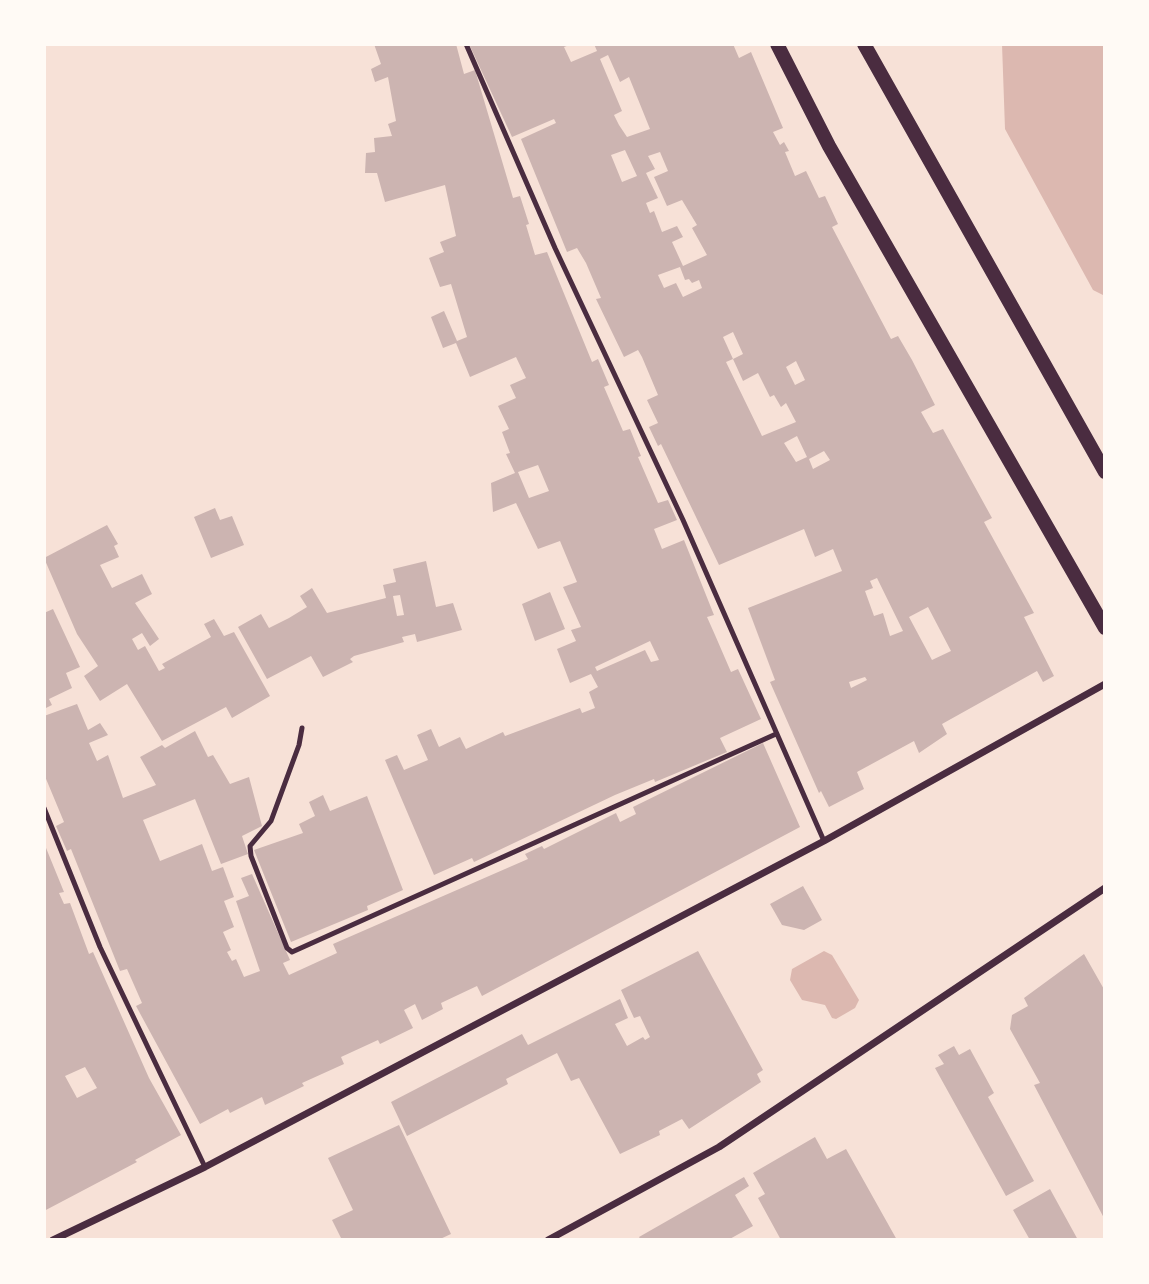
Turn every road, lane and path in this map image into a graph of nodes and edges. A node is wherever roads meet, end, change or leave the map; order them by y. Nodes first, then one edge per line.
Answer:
1 (466, 44) edge
2 (777, 44) edge
3 (864, 44) edge
4 (1105, 471) edge
5 (1105, 628) edge
6 (1105, 684) edge
7 (302, 728) dead end
8 (776, 734) junction
9 (44, 808) edge
10 (824, 841) junction
11 (1105, 889) edge
12 (205, 1167) junction
13 (53, 1240) edge
14 (548, 1240) edge

1 - 8 lane
2 - 5 main road
3 - 4 main road
6 - 10 street
7 - 8 lane
8 - 10 lane
9 - 12 lane
10 - 12 street
11 - 14 street
12 - 13 street

